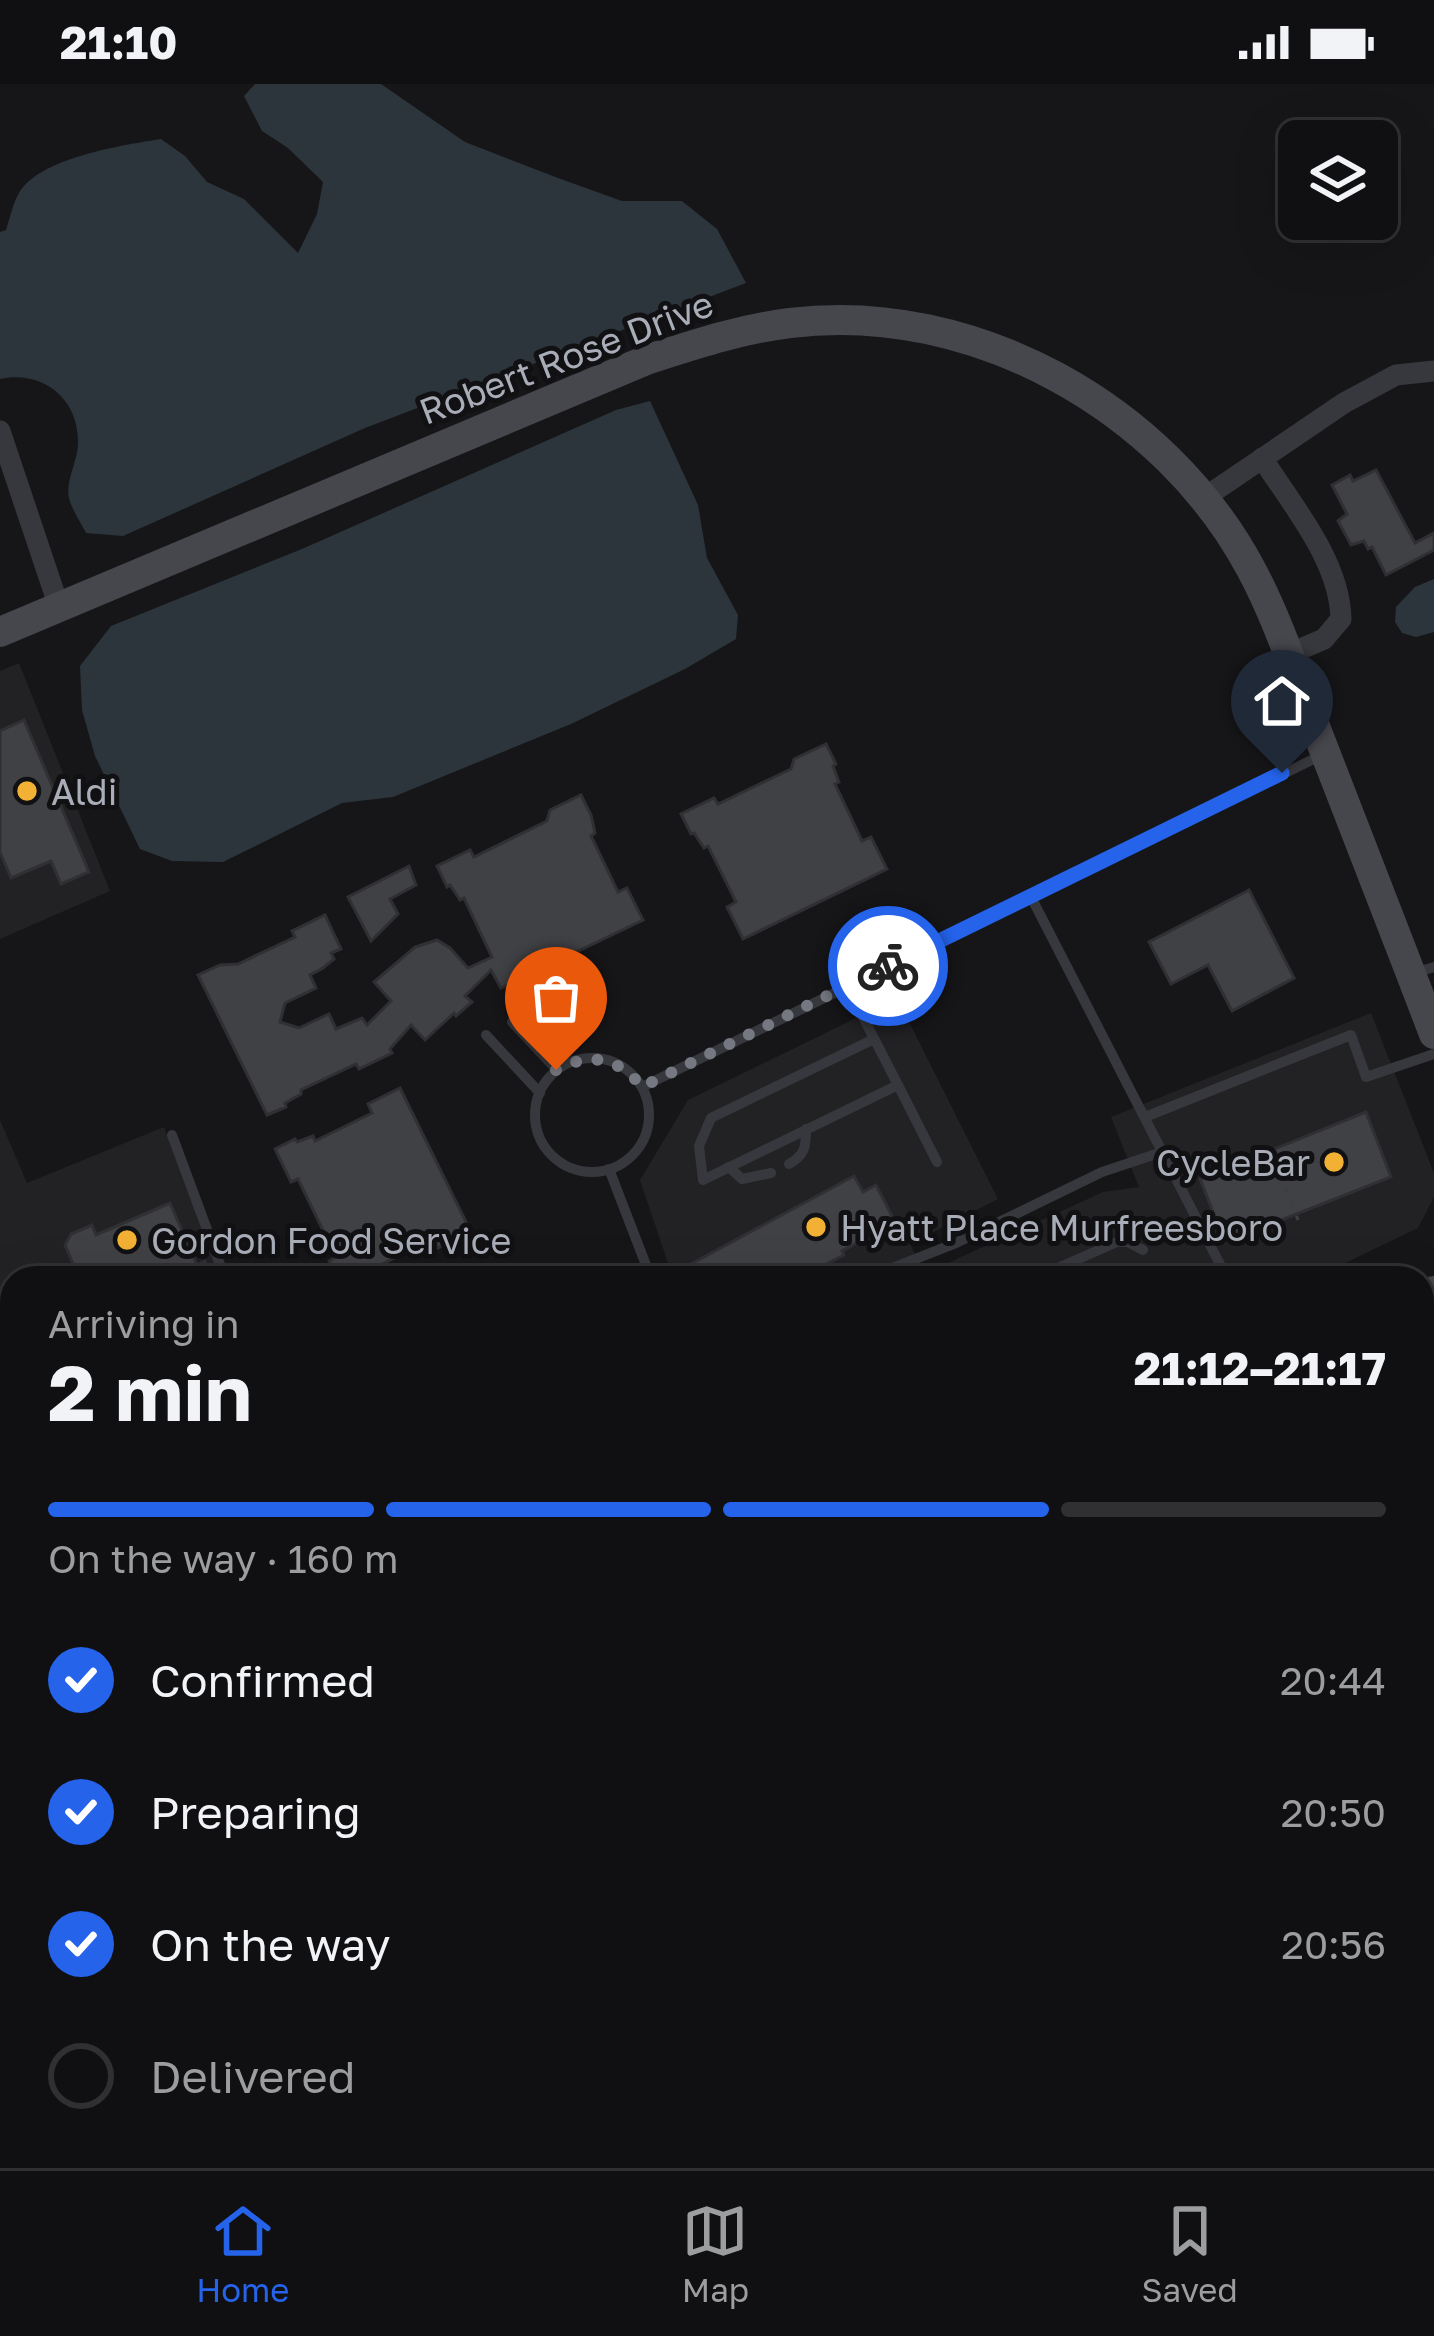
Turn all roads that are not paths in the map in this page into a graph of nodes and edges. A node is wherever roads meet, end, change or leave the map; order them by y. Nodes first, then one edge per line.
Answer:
1 (1434, 371) edge
2 (0, 431) edge
3 (1262, 458) junction
4 (1204, 498) junction
5 (59, 607) junction
6 (0, 632) edge
7 (1287, 655) junction
8 (1325, 753) junction
9 (1030, 896) junction
10 (1422, 970) edge
11 (847, 986) junction
12 (512, 1022) dead end
13 (1434, 1034) edge
14 (485, 1035) dead end
15 (874, 1039) junction
16 (1434, 1054) edge
17 (556, 1070) junction
18 (898, 1085) junction
19 (642, 1087) junction
20 (540, 1093) junction
21 (1145, 1117) junction
22 (806, 1130) junction
23 (172, 1135) dead end
24 (1162, 1151) junction
25 (937, 1162) dead end
26 (789, 1164) dead end
27 (729, 1167) junction
28 (609, 1169) junction
29 (771, 1173) dead end
30 (1143, 1250) dead end
31 (902, 1264) joint
32 (221, 1266) edge
33 (646, 1266) edge
34 (897, 1266) edge
35 (1062, 1266) edge
36 (1221, 1266) edge

1 - 3 street
2 - 5 street
3 - 4 street
3 - 7 street
4 - 5 street, Robert Rose Drive
4 - 7 street, Robert Rose Drive
5 - 6 street, Robert Rose Drive
7 - 8 street, Robert Rose Drive
8 - 9 lane
8 - 10 street, Robert Rose Drive
9 - 11 lane
9 - 21 lane
10 - 13 street, Robert Rose Drive
11 - 15 lane
11 - 19 lane
12 - 17 lane
14 - 20 lane
15 - 18 lane
15 - 27 lane
16 - 21 lane
17 - 19 lane
17 - 20 lane
18 - 22 lane
18 - 25 lane
19 - 28 lane
20 - 28 lane
21 - 24 lane
22 - 26 lane
22 - 27 lane
23 - 32 lane
24 - 31 lane
24 - 36 lane
27 - 29 lane
28 - 33 lane
30 - 35 lane
31 - 34 lane

